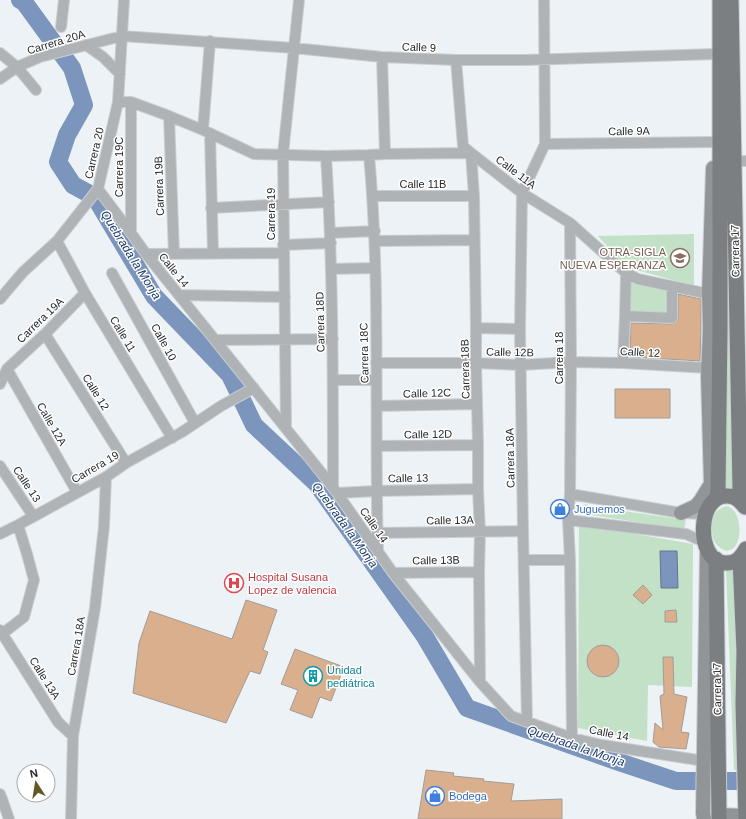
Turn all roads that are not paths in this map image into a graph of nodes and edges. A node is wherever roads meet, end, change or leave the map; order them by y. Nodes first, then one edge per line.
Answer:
1 (64, 0) edge
2 (124, 0) edge
3 (299, 0) edge
4 (544, 0) edge
5 (715, 0) edge
6 (720, 0) edge
7 (731, 0) edge
8 (738, 0) edge
9 (62, 27) dead end
10 (122, 36) junction
11 (210, 41) junction
12 (82, 46) junction
13 (294, 48) junction
14 (0, 53) edge
15 (716, 54) junction
16 (382, 57) junction
17 (456, 60) junction
18 (544, 60) junction
19 (17, 67) junction
20 (120, 74) junction
21 (0, 79) edge
22 (36, 90) dead end
23 (118, 102) junction
24 (131, 102) junction
25 (169, 116) junction
26 (206, 131) junction
27 (714, 142) junction
28 (545, 144) junction
29 (471, 153) junction
30 (283, 154) junction
31 (385, 154) junction
32 (369, 155) junction
33 (326, 156) junction
34 (743, 161) edge
35 (96, 192) junction
36 (522, 193) junction
37 (373, 196) junction
38 (474, 196) junction
39 (329, 202) junction
40 (283, 204) junction
41 (211, 208) junction
42 (570, 222) junction
43 (131, 232) junction
44 (375, 236) junction
45 (330, 238) junction
46 (474, 240) junction
47 (57, 241) junction
48 (284, 249) junction
49 (146, 254) junction
50 (174, 254) junction
51 (213, 254) junction
52 (375, 268) junction
53 (331, 269) junction
54 (112, 273) dead end
55 (626, 273) junction
56 (672, 287) junction
57 (84, 293) junction
58 (709, 294) junction
59 (179, 295) junction
60 (285, 297) junction
61 (0, 299) edge
62 (741, 310) edge
63 (625, 316) junction
64 (476, 328) junction
65 (520, 329) junction
66 (715, 329) junction
67 (45, 334) junction
68 (215, 340) junction
69 (285, 340) junction
70 (333, 340) junction
71 (571, 362) junction
72 (376, 363) junction
73 (476, 363) junction
74 (623, 363) junction
75 (521, 365) junction
76 (7, 368) junction
77 (708, 368) junction
78 (333, 380) junction
79 (376, 380) junction
80 (0, 384) edge
81 (250, 390) junction
82 (477, 404) junction
83 (377, 406) junction
84 (195, 423) junction
85 (286, 428) junction
86 (172, 438) junction
87 (478, 445) junction
88 (377, 446) junction
89 (126, 463) junction
90 (0, 466) edge
91 (106, 477) junction
92 (478, 489) junction
93 (335, 490) junction
94 (376, 491) junction
95 (77, 492) junction
96 (570, 494) junction
97 (710, 501) junction
98 (744, 504) edge
99 (681, 513) junction
100 (33, 516) junction
101 (568, 520) junction
102 (18, 525) junction
103 (523, 531) junction
104 (480, 532) junction
105 (378, 533) junction
106 (0, 534) edge
107 (709, 550) junction
108 (378, 552) junction
109 (743, 554) edge
110 (524, 560) junction
111 (570, 560) junction
112 (479, 572) junction
113 (393, 573) junction
114 (744, 595) edge
115 (1, 632) edge
116 (745, 651) edge
117 (480, 682) junction
118 (745, 704) edge
119 (527, 722) junction
120 (73, 736) junction
121 (572, 738) junction
122 (745, 759) edge
123 (709, 765) junction
124 (0, 794) edge
125 (745, 794) edge
126 (711, 795) junction
127 (719, 817) edge
128 (746, 817) edge
129 (9, 819) edge
130 (71, 819) edge
131 (704, 819) edge

1 - 9 street, Carrera 20A
2 - 10 street, Carrera 20
3 - 13 street, Carrera 19
4 - 18 street
5 - 15 main road
6 - 66 main road, Carrera 17
7 - 62 main road, Carrera 17
8 - 34 main road, Carrera 17
10 - 11 street, Calle 9
10 - 12 street, Carrera 20A
10 - 20 street, Carrera 20
11 - 13 street, Calle 9
11 - 26 street
12 - 19 street, Carrera 20A
12 - 20 street
13 - 16 street, Calle 9
13 - 30 street, Carrera 19
14 - 19 street
15 - 18 street, Calle 9
15 - 27 main road
16 - 17 street, Calle 9
16 - 31 street
17 - 18 street, Calle 9
17 - 29 street, Carrera 18B
18 - 28 street
19 - 21 street, Carrera 20A
19 - 22 street
20 - 23 street, Carrera 20
23 - 24 street
23 - 35 street, Carrera 20
24 - 25 street
24 - 43 street, Carrera 19C
25 - 26 street
25 - 50 street, Carrera 19B
26 - 30 street
26 - 41 street
27 - 28 street, Calle 9A
27 - 58 main road
28 - 36 street
29 - 31 street
29 - 36 street, Calle 11A
29 - 38 street, Carrera 18B
30 - 33 street
30 - 40 street, Carrera 19
31 - 32 street
32 - 33 street
32 - 37 street, Carrera 18C
33 - 39 street, Carrera 18D
34 - 62 main road, Carrera 17
35 - 43 street, Calle 14
35 - 47 street, Carrera 20
36 - 42 street, Calle 11A
36 - 65 street, Carrera 18A
37 - 38 street, Calle 11B
37 - 44 street, Carrera 18C
38 - 46 street, Carrera 18B
39 - 40 street
39 - 45 street, Carrera 18D
40 - 41 street
40 - 48 street, Carrera 19
41 - 51 street
42 - 55 street, Calle 11A
42 - 71 street, Carrera 18
43 - 49 street, Calle 14
44 - 45 street
44 - 46 street
44 - 52 street, Carrera 18C
45 - 48 street
45 - 53 street, Carrera 18D
46 - 64 street, Carrera 18B
47 - 57 street, Calle 11
47 - 61 street, Carrera 20
48 - 51 street
48 - 60 street, Carrera 19
49 - 50 street
49 - 59 street, Calle 14
50 - 51 street
52 - 53 street
52 - 72 street, Carrera 18C
53 - 70 street, Carrera 18D
54 - 84 street, Calle 10
55 - 56 street, Calle 11A
55 - 63 street
56 - 58 street, Calle 11A
56 - 63 street
57 - 67 street, Carrera 19A
57 - 86 street, Calle 11
58 - 66 main road
59 - 60 street
59 - 68 street, Calle 14
60 - 69 street, Carrera 19
62 - 98 main road, Carrera 17
63 - 74 street
64 - 65 street
64 - 73 street, Carrera 18B
65 - 75 street, Carrera 18A
66 - 77 main road
66 - 97 main road, Carrera 17
67 - 76 street, Carrera 19A
67 - 89 street, Calle 12
68 - 69 street
68 - 81 street, Calle 14
69 - 70 street
69 - 85 street, Carrera 19
70 - 78 street, Carrera 18D
71 - 74 street, Calle 12
71 - 75 street, Calle 12B
71 - 96 street, Carrera 18
72 - 73 street, Calle 12B
72 - 79 street, Carrera 18C
73 - 75 street, Calle 12B
73 - 82 street, Carrera 18B
74 - 77 street, Calle 12
75 - 103 street, Carrera 18A
76 - 80 street, Carrera 19A
76 - 95 street, Calle 12A
77 - 97 main road
78 - 79 street
78 - 93 street, Carrera 18D
79 - 83 street, Carrera 18C
81 - 84 street, Carrera 19
81 - 85 street, Calle 14
82 - 83 street, Calle 12C
82 - 87 street, Carrera 18B
83 - 88 street, Carrera 18C
84 - 86 street, Carrera 19
85 - 93 street, Calle 14
86 - 89 street, Carrera 19
87 - 88 street, Calle 12D
87 - 92 street, Carrera 18B
88 - 94 street, Carrera 18C
89 - 91 street, Carrera 19
90 - 100 street, Calle 13
91 - 95 street, Carrera 19
91 - 120 street, Carrera 18A
92 - 94 street, Calle 13
92 - 104 street, Carrera 18B
93 - 94 street, Calle 13
93 - 108 street, Calle 14
94 - 105 street, Carrera 18C
95 - 100 street, Carrera 19
96 - 99 street
96 - 101 street
97 - 98 main road
97 - 99 street
97 - 99 main road
97 - 107 main road, Carrera 17
100 - 102 street, Carrera 19
101 - 107 street
101 - 111 street
102 - 106 street, Carrera 19
102 - 115 street
103 - 104 street, Calle 13A
103 - 110 street, Carrera 18A
104 - 105 street, Calle 13A
104 - 112 street, Carrera 18B
105 - 108 street, Carrera 18C
107 - 109 main road
107 - 123 main road, Carrera 17
108 - 113 street, Calle 14
109 - 114 main road
110 - 111 street
110 - 119 street, Carrera 18A
111 - 121 street
112 - 113 street, Calle 13B
112 - 117 street, Carrera 18B
113 - 117 street, Calle 14
114 - 116 main road
115 - 120 street, Calle 13A
116 - 118 main road
117 - 119 street, Calle 14
118 - 122 main road
119 - 121 street, Calle 14
120 - 130 street, Carrera 18A
121 - 123 street, Calle 14
122 - 125 main road
123 - 126 main road, Carrera 17
124 - 129 street
125 - 128 main road
126 - 127 main road, Carrera 17
126 - 131 main road
127 - 128 main road

